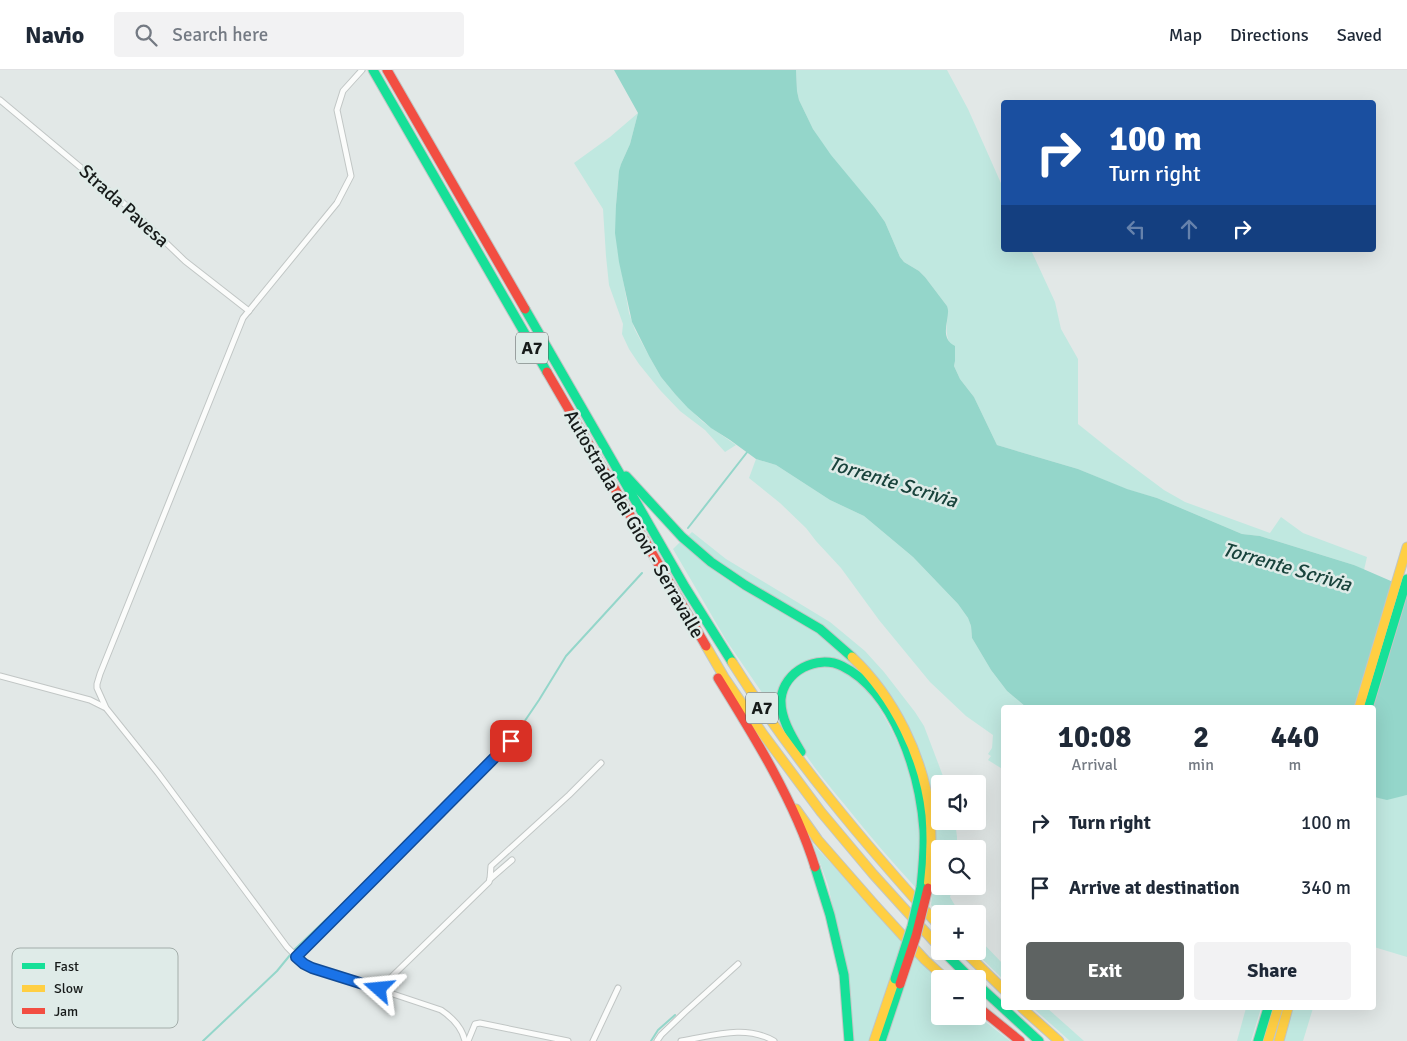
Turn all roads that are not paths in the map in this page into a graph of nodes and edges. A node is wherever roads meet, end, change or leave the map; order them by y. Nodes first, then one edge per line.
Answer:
1 (373, 70) edge
2 (387, 70) edge
3 (360, 72) edge
4 (0, 100) edge
5 (249, 311) junction
6 (616, 466) junction
7 (1407, 547) edge
8 (1407, 579) edge
9 (693, 626) junction
10 (0, 676) edge
11 (1360, 705) edge
12 (1369, 705) edge
13 (106, 708) junction
14 (524, 728) dead end
15 (601, 763) dead end
16 (784, 793) junction
17 (833, 803) junction
18 (512, 860) dead end
19 (490, 879) junction
20 (924, 888) junction
21 (931, 917) edge
22 (931, 938) edge
23 (293, 954) junction
24 (952, 960) edge
25 (973, 960) edge
26 (738, 964) dead end
27 (936, 970) edge
28 (962, 970) edge
29 (898, 981) junction
30 (1001, 987) edge
31 (618, 988) dead end
32 (379, 989) junction
33 (986, 992) edge
34 (1001, 1006) edge
35 (1005, 1010) edge
36 (1024, 1010) edge
37 (1267, 1010) edge
38 (1277, 1010) edge
39 (1287, 1010) edge
40 (986, 1013) edge
41 (467, 1041) edge
42 (568, 1041) edge
43 (593, 1041) edge
44 (657, 1041) edge
45 (681, 1041) edge
46 (774, 1041) edge
47 (848, 1041) edge
48 (874, 1041) edge
49 (881, 1041) edge
50 (1020, 1041) edge
51 (1039, 1041) edge
52 (1059, 1041) edge
53 (1258, 1041) edge
54 (1268, 1041) edge
55 (1279, 1041) edge

1 - 9 highway, Autostrada dei Giovi - Serravalle / A7
2 - 6 highway, Autostrada dei Giovi - Serravalle / A7
3 - 5 street
4 - 5 street, Strada Pavesa
5 - 13 street
6 - 17 highway, Autostrada dei Giovi - Serravalle / A7
6 - 20 highway
7 - 11 highway
8 - 12 highway
9 - 16 highway
9 - 22 highway, Autostrada dei Giovi - Serravalle / A7
10 - 13 street
13 - 23 street
14 - 23 street
15 - 19 street
16 - 27 highway
16 - 47 highway
17 - 20 highway
17 - 21 highway, Autostrada dei Giovi - Serravalle / A7
18 - 19 street
19 - 32 street
20 - 29 highway, bridge
23 - 32 street
24 - 28 highway
25 - 30 highway
26 - 44 street
29 - 48 highway
29 - 49 highway
31 - 43 street
32 - 41 street
33 - 34 highway
35 - 51 highway
36 - 52 highway
37 - 53 highway
38 - 54 highway
39 - 55 highway
40 - 50 highway
41 - 42 street
45 - 46 street

